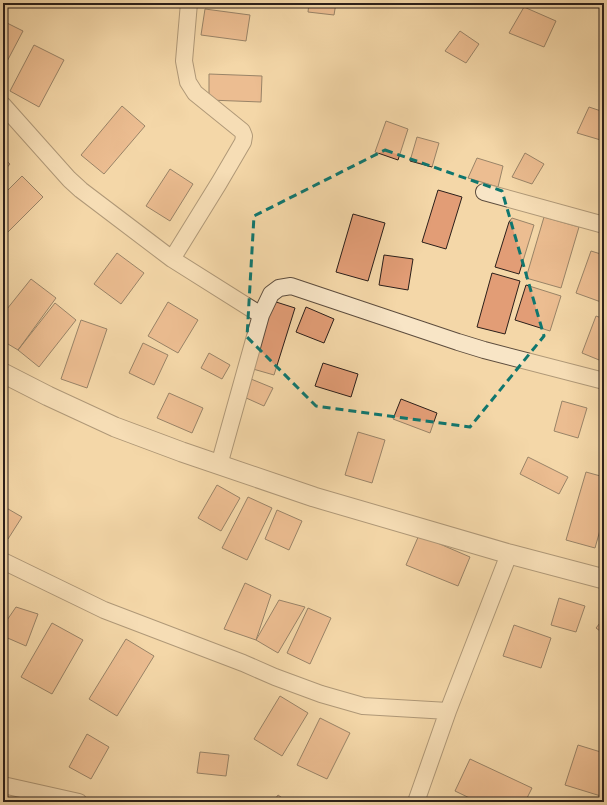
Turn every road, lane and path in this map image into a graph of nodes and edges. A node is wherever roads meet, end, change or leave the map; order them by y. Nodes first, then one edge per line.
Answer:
1 (190, 3) edge
2 (3, 106) edge
3 (484, 192) dead end
4 (604, 225) edge
5 (172, 259) junction
6 (261, 315) junction
7 (3, 372) edge
8 (604, 381) edge
9 (219, 464) junction
10 (509, 554) junction
11 (3, 561) edge
12 (604, 579) edge
13 (448, 711) junction
14 (3, 785) edge
15 (29, 797) edge
16 (79, 802) edge
17 (416, 802) edge

1 - 5 street
2 - 5 street
3 - 4 street
5 - 6 street
6 - 8 street
6 - 9 street
7 - 9 street
9 - 10 street
10 - 12 street
10 - 13 street
11 - 13 street
13 - 17 street
14 - 15 street
15 - 16 street

